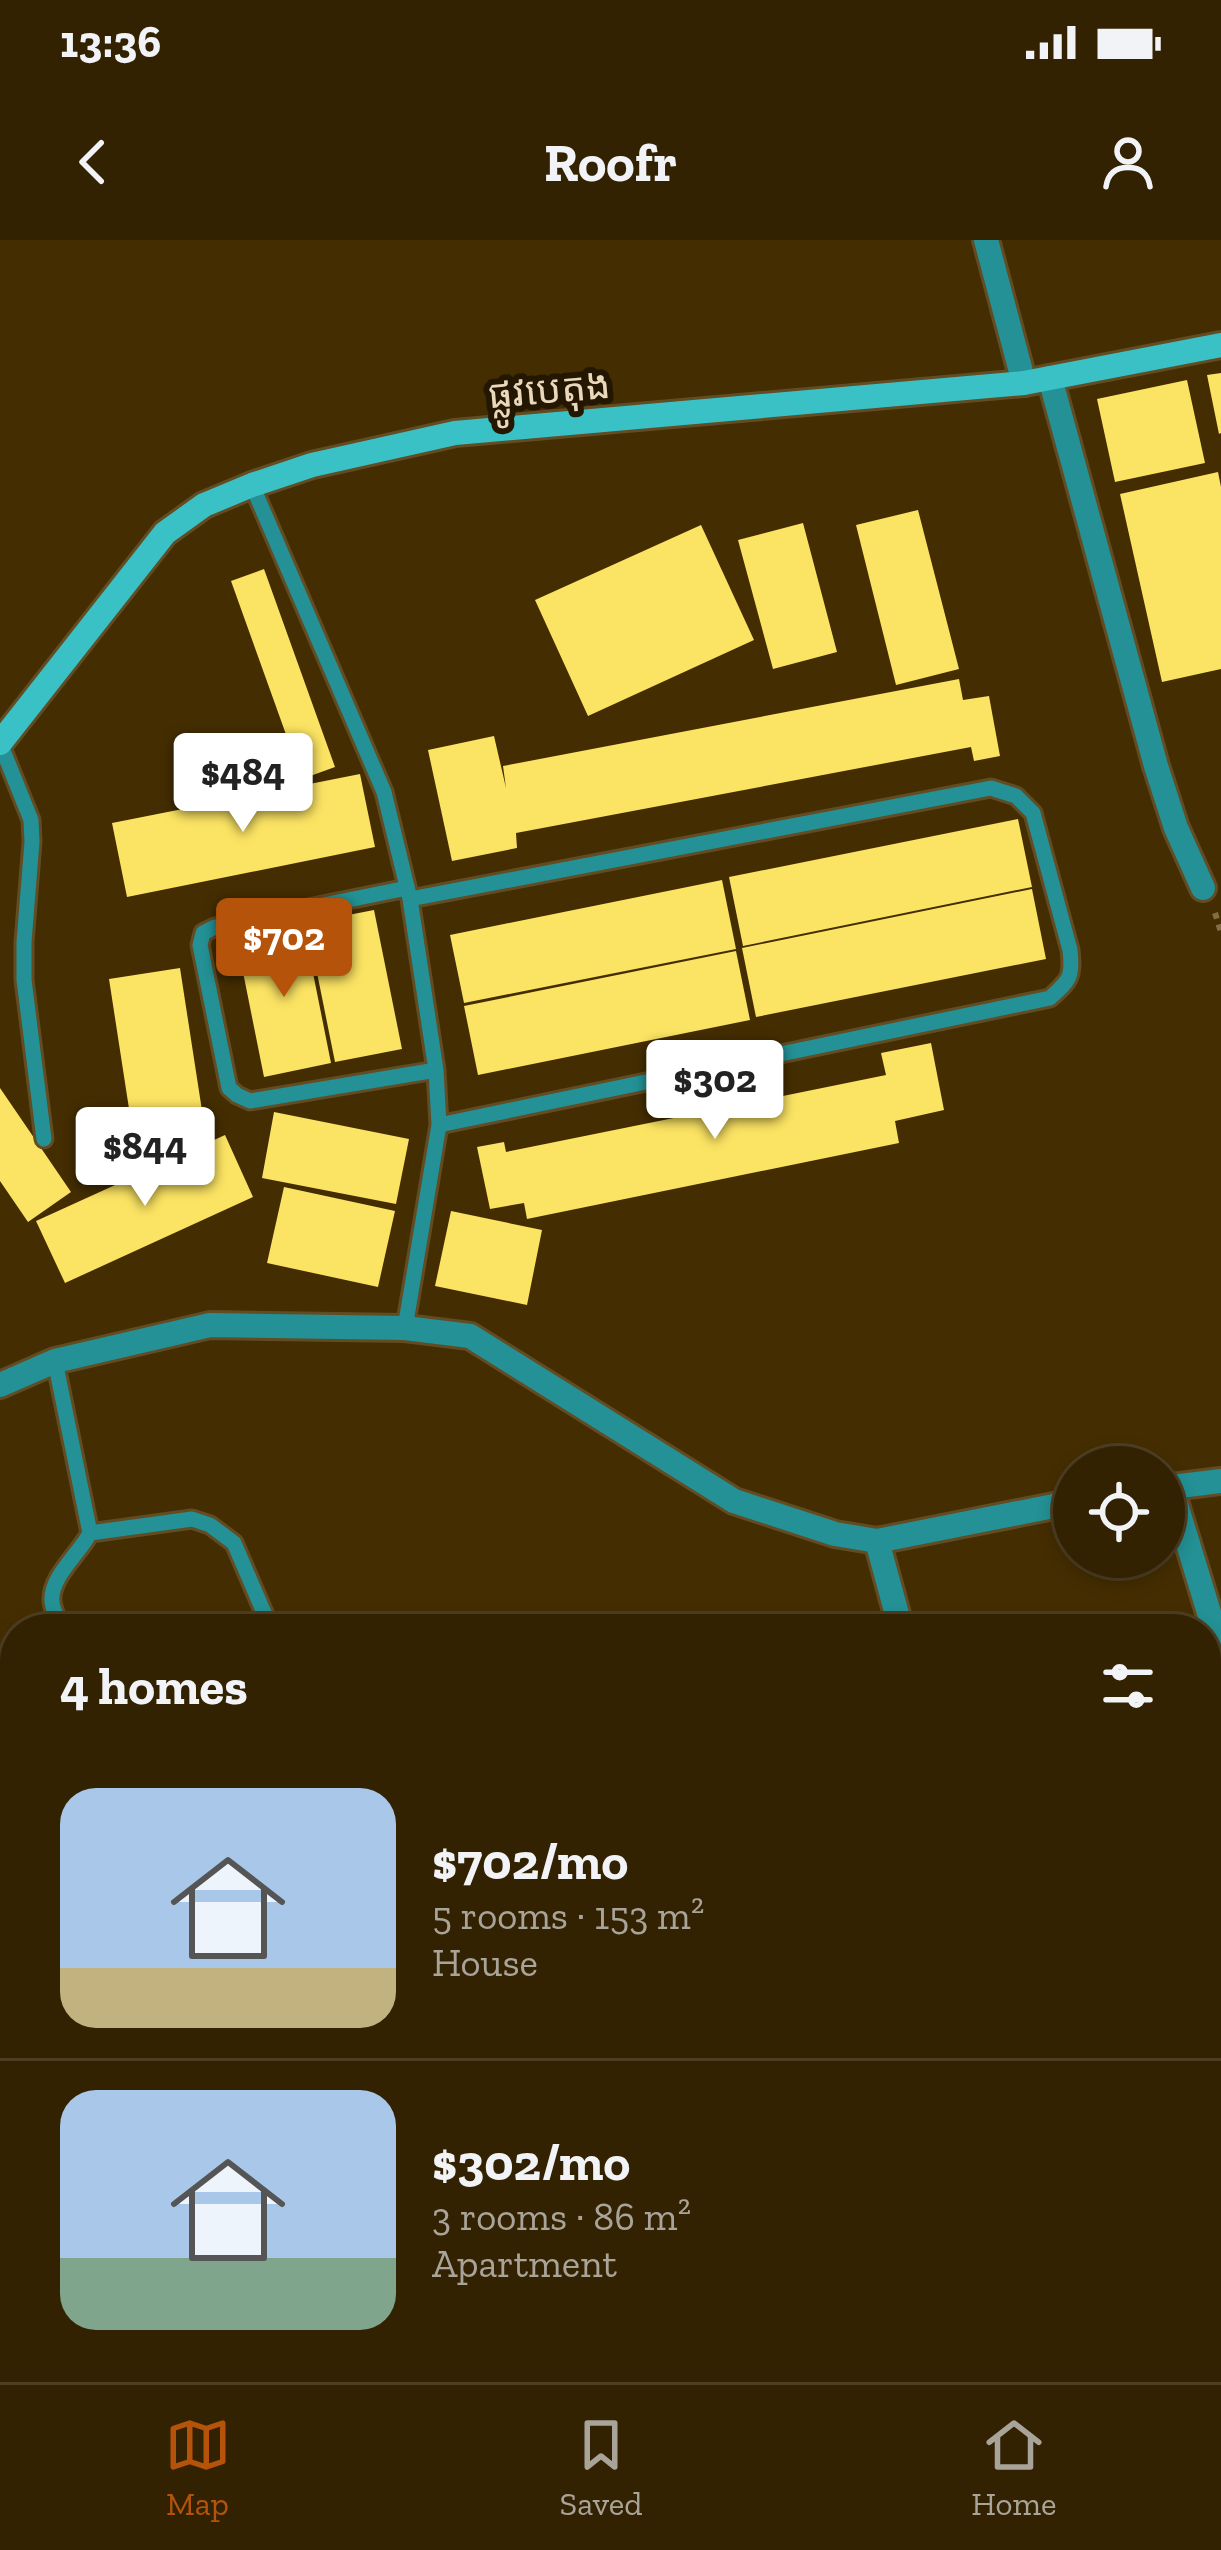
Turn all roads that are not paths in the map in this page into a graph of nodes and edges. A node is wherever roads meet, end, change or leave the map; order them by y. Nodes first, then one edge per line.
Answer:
1 (986, 240) edge
2 (1221, 344) edge
3 (1037, 381) junction
4 (252, 484) junction
5 (0, 743) edge
6 (1203, 888) dead end
7 (409, 894) junction
8 (436, 1070) junction
9 (439, 1125) junction
10 (44, 1139) dead end
11 (405, 1328) junction
12 (55, 1361) junction
13 (0, 1385) edge
14 (1221, 1481) edge
15 (1185, 1486) edge
16 (1053, 1506) edge
17 (89, 1532) junction
18 (878, 1541) junction
19 (1185, 1543) edge
20 (57, 1614) edge
21 (265, 1614) edge
22 (898, 1614) edge
23 (1208, 1614) edge

1 - 3 street
2 - 3 street, ផ្លូវបេតុង
3 - 4 street, ផ្លូវបេតុង
3 - 6 street
4 - 5 street, ផ្លូវបេតុង
4 - 7 lane
5 - 10 lane
7 - 8 lane
7 - 8 lane
7 - 9 lane
8 - 9 lane
9 - 11 lane
11 - 12 street
11 - 18 street
12 - 13 street
12 - 17 lane
14 - 15 street
16 - 18 street
17 - 20 lane
17 - 21 lane
18 - 22 street
19 - 23 street

